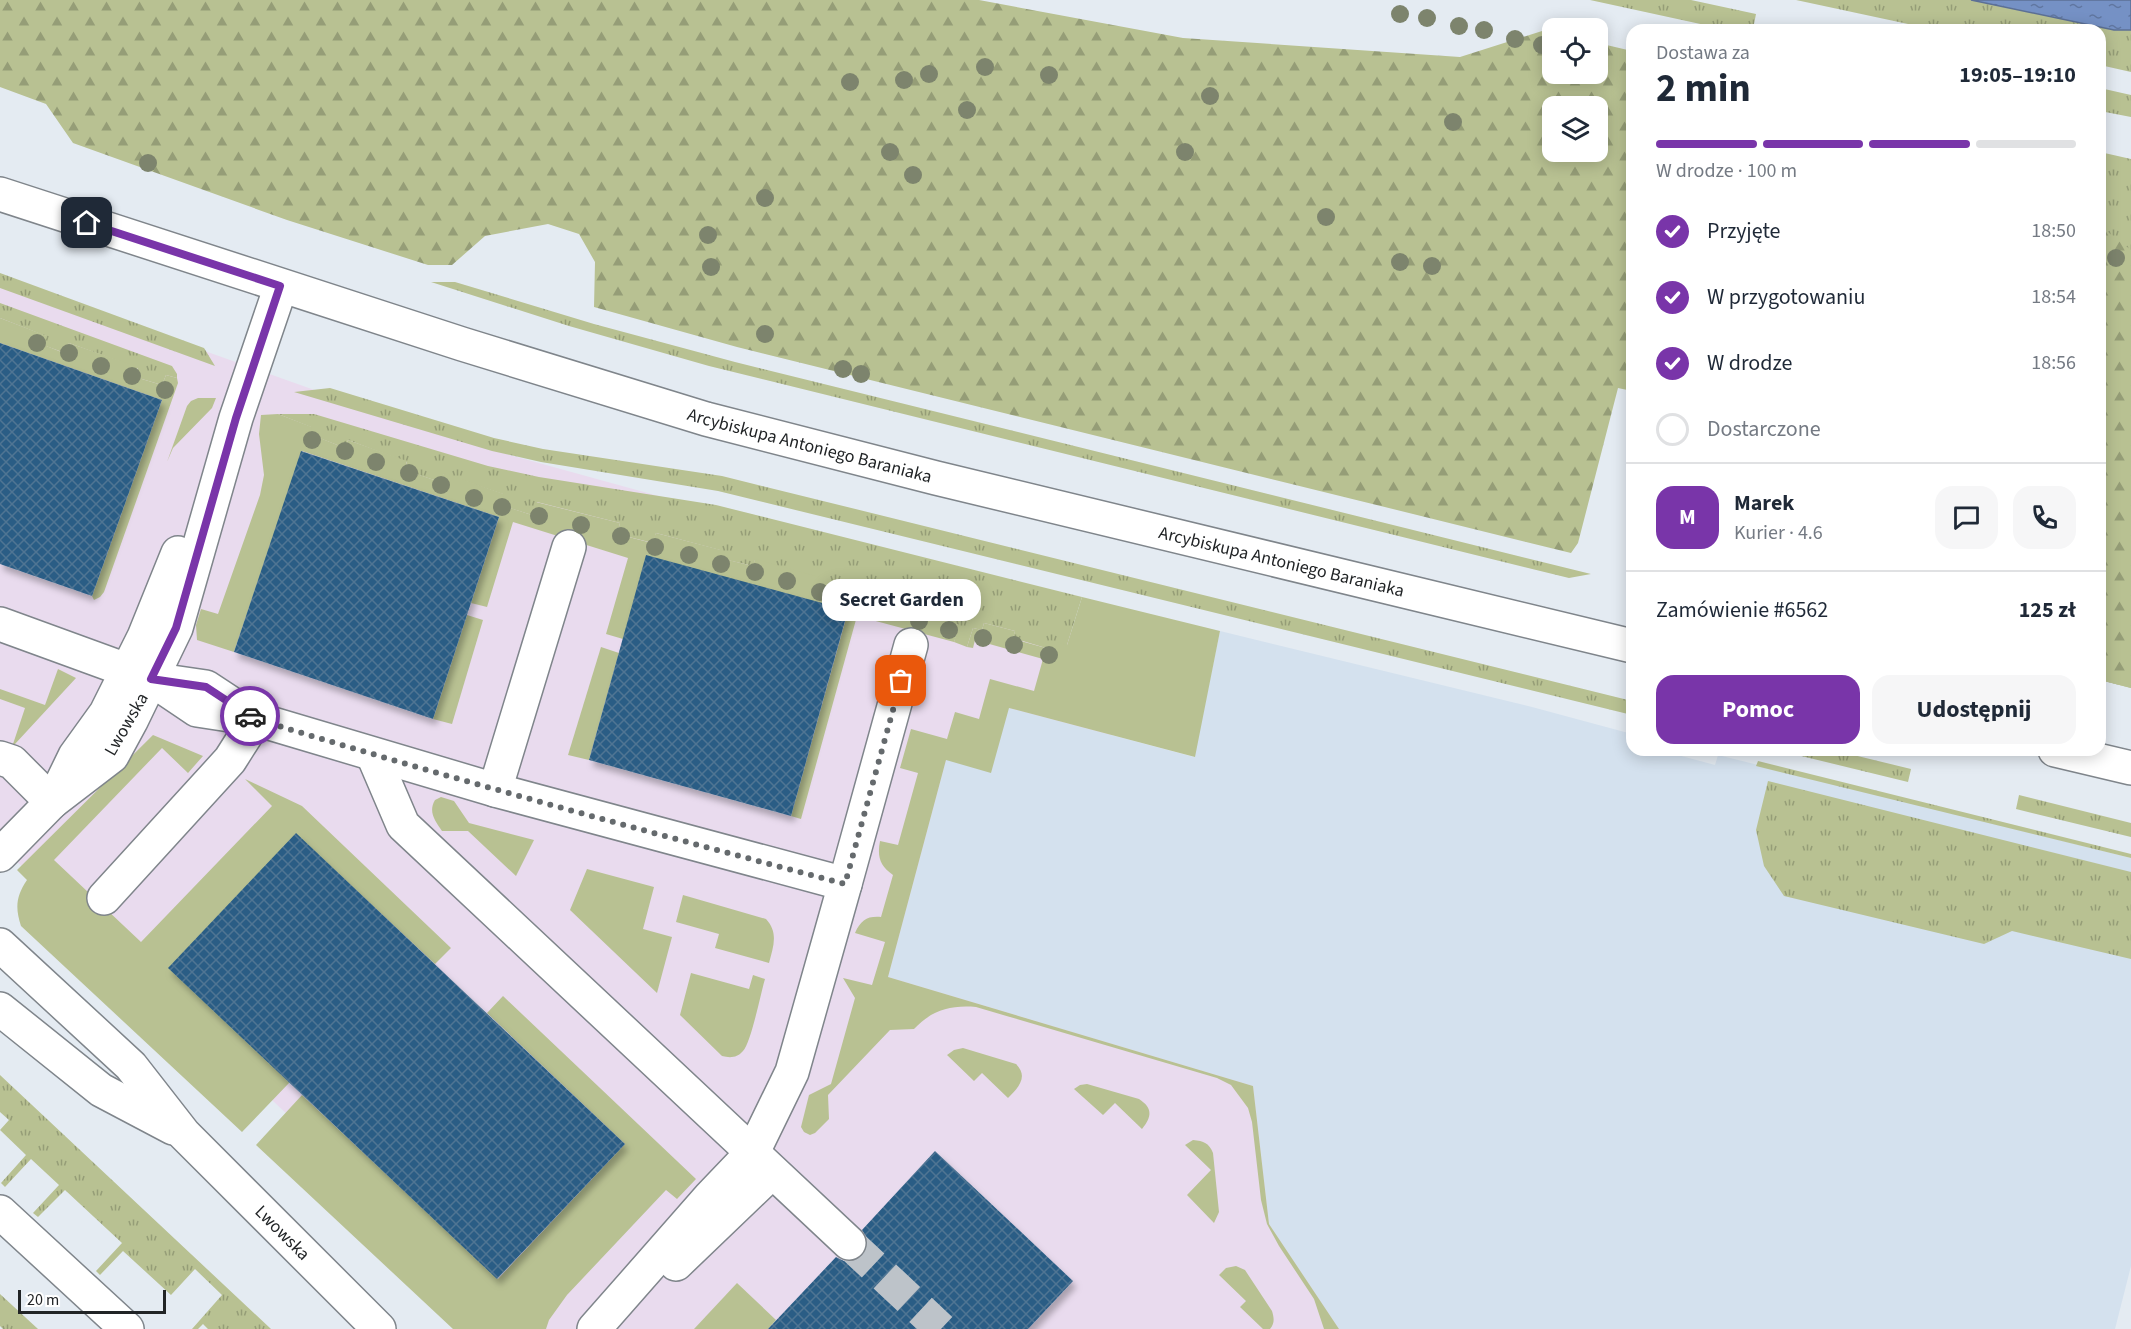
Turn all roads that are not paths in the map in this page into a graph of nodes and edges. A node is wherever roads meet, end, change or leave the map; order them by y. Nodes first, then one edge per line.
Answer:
1 (0, 194) edge
2 (280, 286) junction
3 (245, 391) junction
4 (569, 547) dead end
5 (0, 624) edge
6 (912, 645) dead end
7 (1626, 645) edge
8 (139, 675) junction
9 (256, 719) junction
10 (373, 755) junction
11 (2080, 756) edge
12 (0, 758) edge
13 (2131, 768) edge
14 (495, 790) junction
15 (52, 802) junction
16 (0, 855) edge
17 (845, 884) junction
18 (104, 898) dead end
19 (0, 945) edge
20 (0, 1009) edge
21 (184, 1134) junction
22 (763, 1162) junction
23 (3, 1222) edge
24 (849, 1243) tunnel mouth
25 (127, 1329) edge
26 (380, 1329) edge
27 (594, 1329) edge
28 (604, 1329) edge

1 - 2 street, Arcybiskupa Antoniego Baraniaka
2 - 3 street
2 - 7 street, Arcybiskupa Antoniego Baraniaka
3 - 8 street, Lwowska
3 - 8 street, Lwowska
4 - 14 street
5 - 8 street
6 - 17 street
8 - 9 street
8 - 15 street, Lwowska
9 - 10 street
9 - 18 street
10 - 14 street
10 - 22 street
11 - 13 street
12 - 15 street
14 - 17 street
15 - 16 street, Lwowska
17 - 22 street
19 - 21 street, Lwowska
20 - 21 street, Lwowska
21 - 26 street, Lwowska
22 - 24 street
22 - 27 street
22 - 28 street
23 - 25 street

